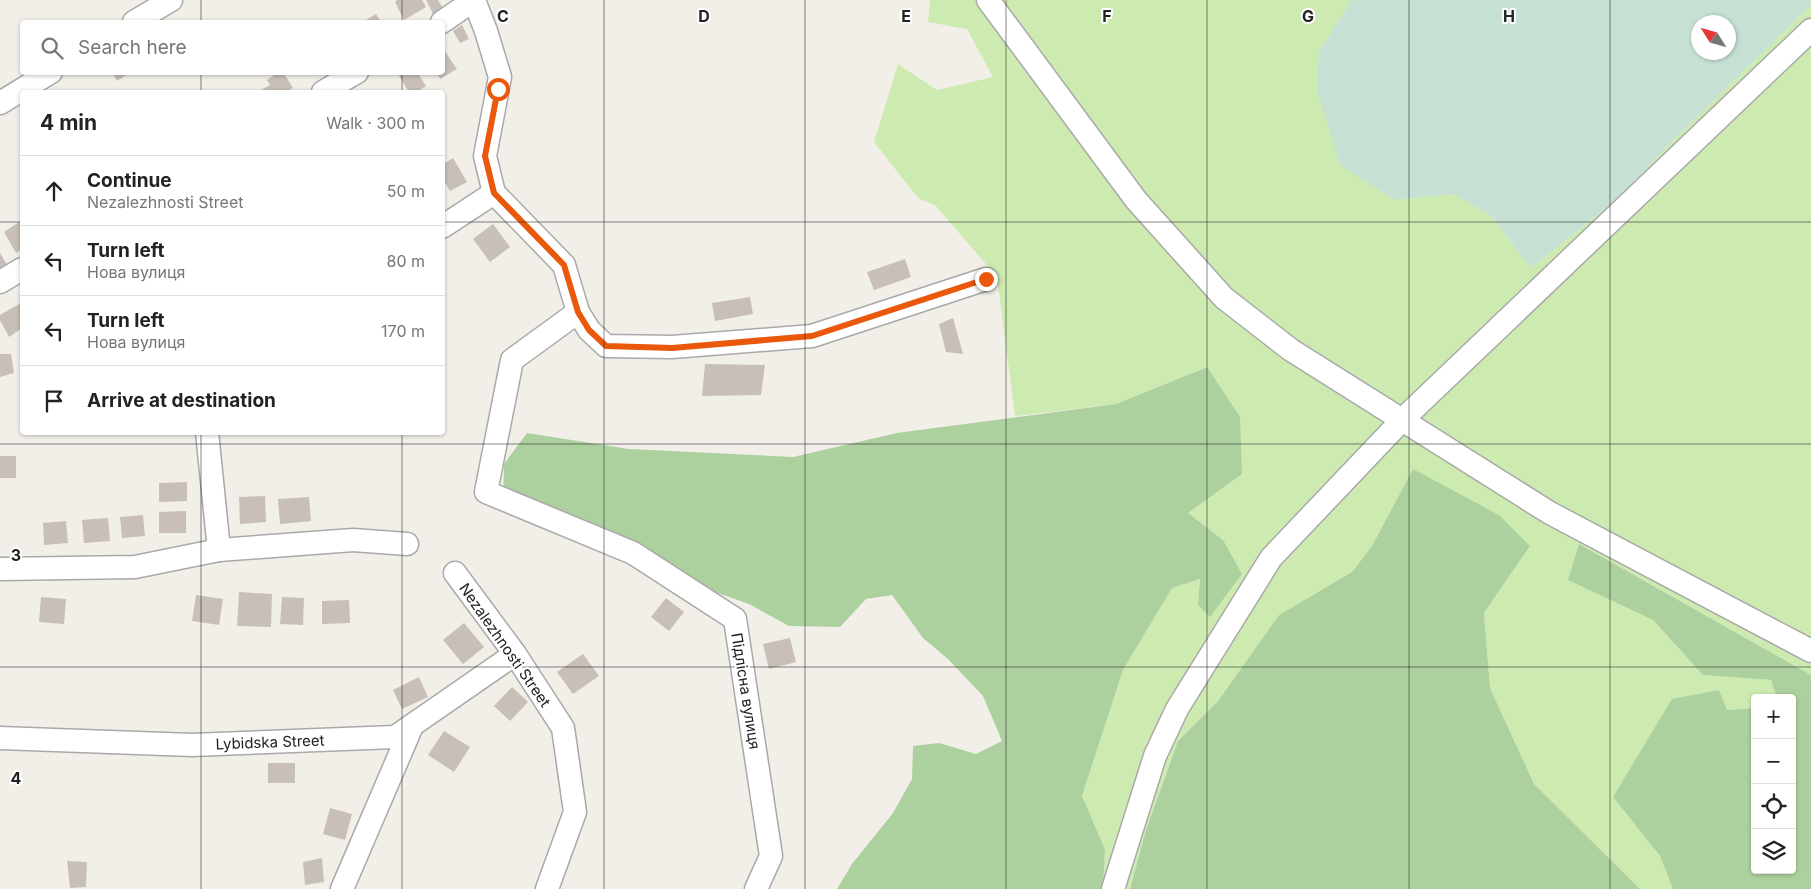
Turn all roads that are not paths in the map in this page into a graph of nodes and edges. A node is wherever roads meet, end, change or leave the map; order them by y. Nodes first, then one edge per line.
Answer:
1 (171, 0) edge
2 (474, 0) edge
3 (988, 0) edge
4 (137, 20) edge
5 (445, 20) edge
6 (1811, 30) edge
7 (46, 75) edge
8 (352, 75) edge
9 (21, 90) edge
10 (326, 90) edge
11 (20, 91) edge
12 (0, 103) edge
13 (494, 193) junction
14 (445, 225) edge
15 (20, 270) edge
16 (986, 279) dead end
17 (0, 282) edge
18 (578, 312) junction
19 (1403, 419) junction
20 (207, 435) edge
21 (407, 544) dead end
22 (219, 550) junction
23 (0, 569) edge
24 (455, 574) dead end
25 (1811, 652) edge
26 (515, 654) junction
27 (412, 726) junction
28 (0, 738) edge
29 (342, 889) edge
30 (547, 889) edge
31 (756, 889) edge
32 (1113, 889) edge

1 - 4 street
2 - 5 street
2 - 13 street
3 - 19 street
6 - 19 street
7 - 9 street
8 - 10 street
11 - 12 street
13 - 14 street
13 - 18 street
15 - 17 street
16 - 18 street
18 - 31 street, Підлісна вулиця
19 - 25 street
19 - 32 street
20 - 22 street
21 - 22 street
22 - 23 street
24 - 26 street, Nezalezhnosti Street
26 - 27 street, Lybidska Street
26 - 30 street, Nezalezhnosti Street
27 - 28 street, Lybidska Street
27 - 29 street

